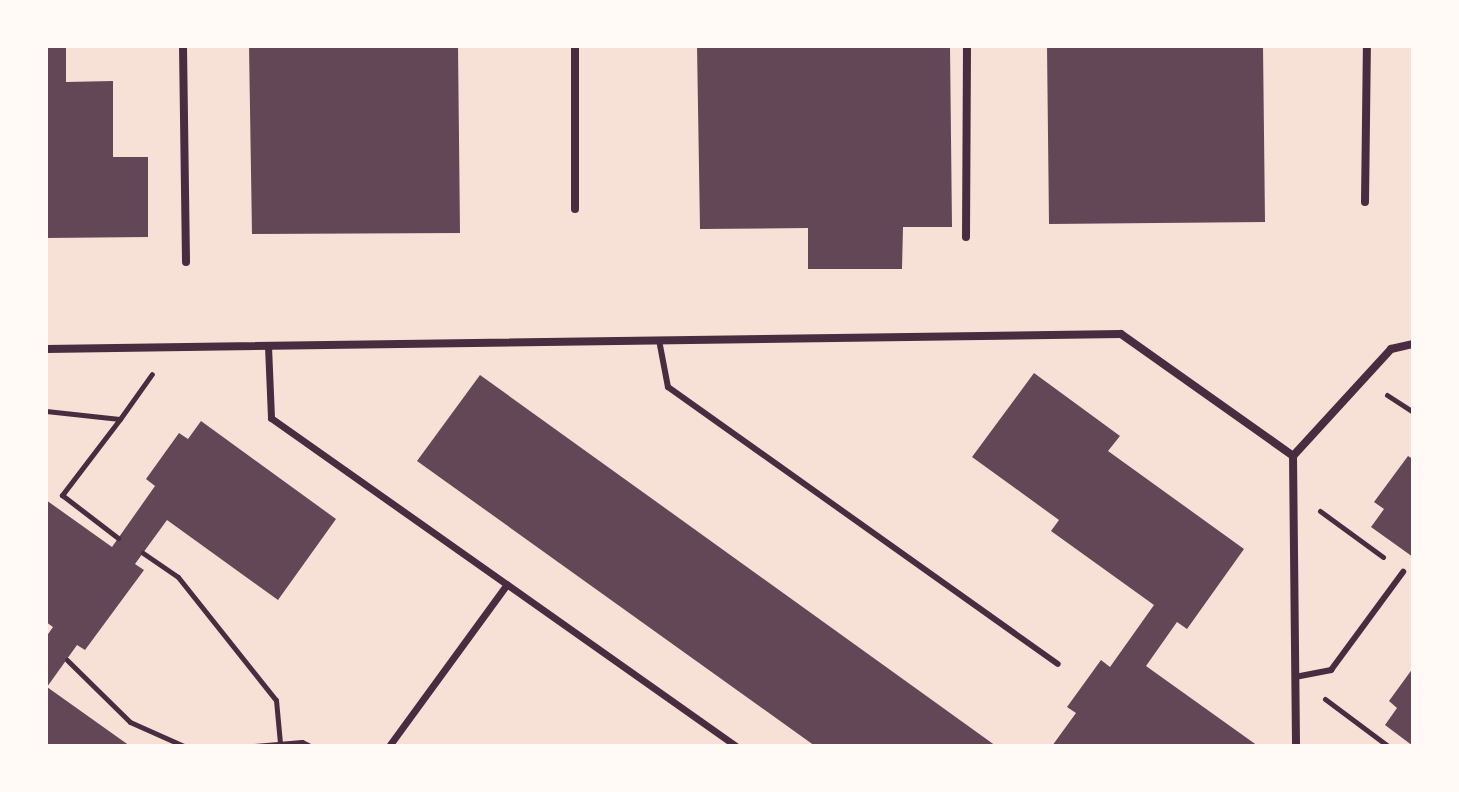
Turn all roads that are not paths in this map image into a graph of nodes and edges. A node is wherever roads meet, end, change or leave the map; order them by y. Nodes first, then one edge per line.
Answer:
1 (183, 46) edge
2 (575, 46) edge
3 (967, 46) edge
4 (1367, 46) edge
5 (1365, 202) dead end
6 (575, 209) dead end
7 (966, 237) dead end
8 (186, 262) dead end
9 (659, 340) junction
10 (1413, 344) edge
11 (268, 346) junction
12 (46, 349) edge
13 (1293, 456) junction
14 (1403, 572) road end
15 (507, 584) junction
16 (1058, 664) dead end
17 (1295, 677) junction
18 (389, 746) edge
19 (736, 746) edge
20 (1296, 746) edge

1 - 8 street
2 - 6 street
3 - 7 street
4 - 5 street
9 - 11 street
9 - 13 street
9 - 16 lane
10 - 13 street
11 - 12 street
11 - 15 street
13 - 17 street
14 - 17 lane
15 - 18 street
15 - 19 street
17 - 20 street

